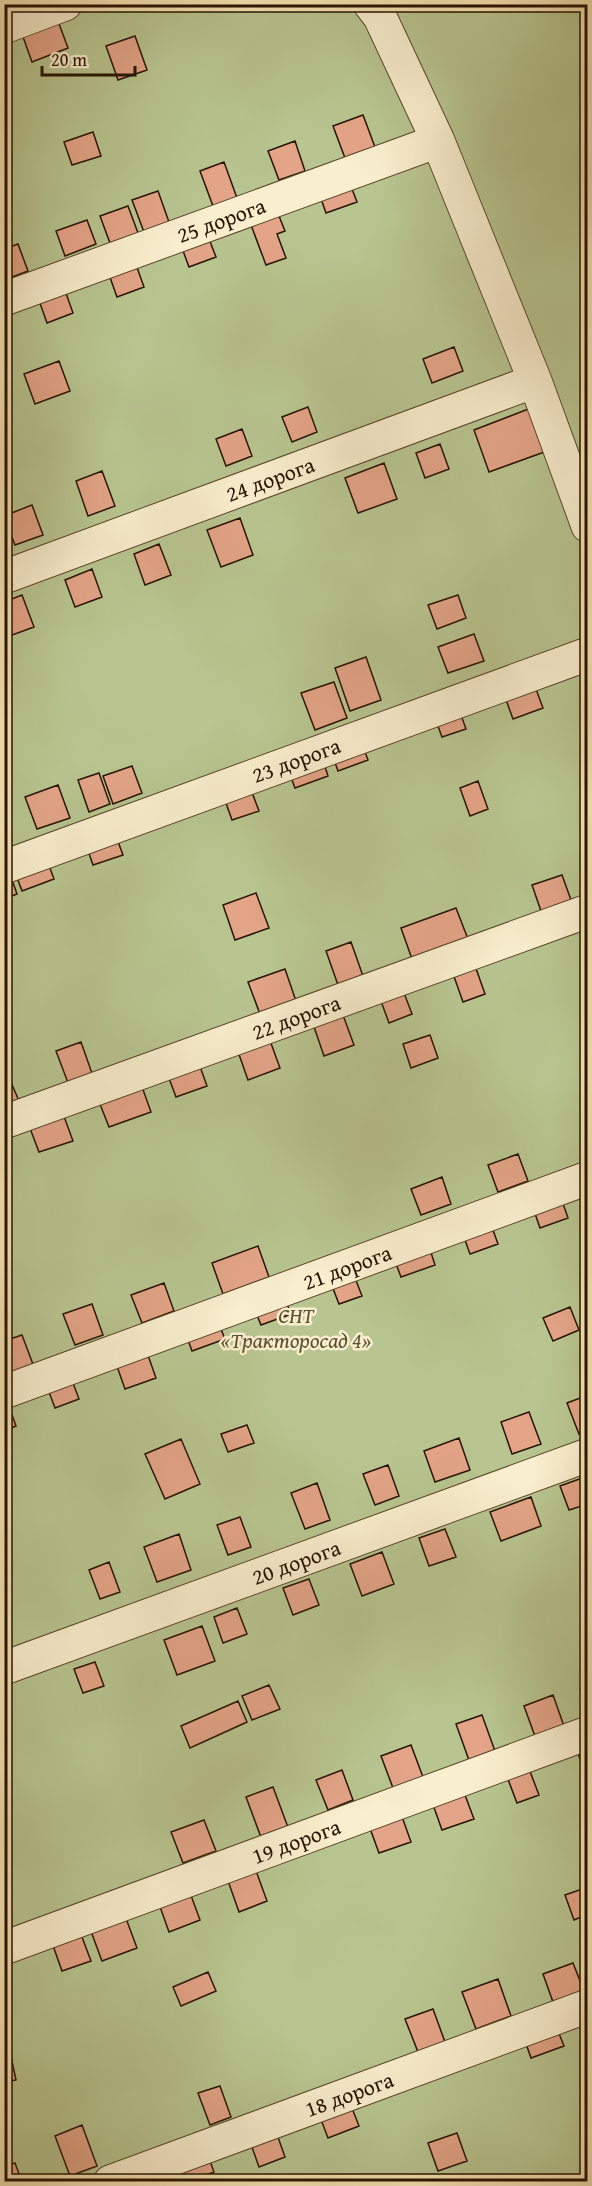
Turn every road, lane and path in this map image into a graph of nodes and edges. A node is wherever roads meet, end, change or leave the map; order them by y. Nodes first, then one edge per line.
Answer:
1 (64, 4) edge
2 (370, 4) edge
3 (4, 27) edge
4 (438, 141) junction
5 (4, 299) edge
6 (535, 381) junction
7 (588, 526) edge
8 (4, 577) edge
9 (588, 654) edge
10 (4, 867) edge
11 (588, 911) edge
12 (4, 1122) edge
13 (588, 1178) edge
14 (4, 1392) edge
15 (588, 1455) edge
16 (4, 1668) edge
17 (588, 1733) edge
18 (4, 1948) edge
19 (588, 2006) edge
20 (110, 2181) edge

1 - 3 street
2 - 4 street
4 - 5 street, 25 дорога
4 - 6 street
6 - 7 street
6 - 8 street, 24 дорога
9 - 10 street, 23 дорога
11 - 12 street, 22 дорога
13 - 14 street, 21 дорога
15 - 16 street, 20 дорога
17 - 18 street, 19 дорога
19 - 20 street, 18 дорога

